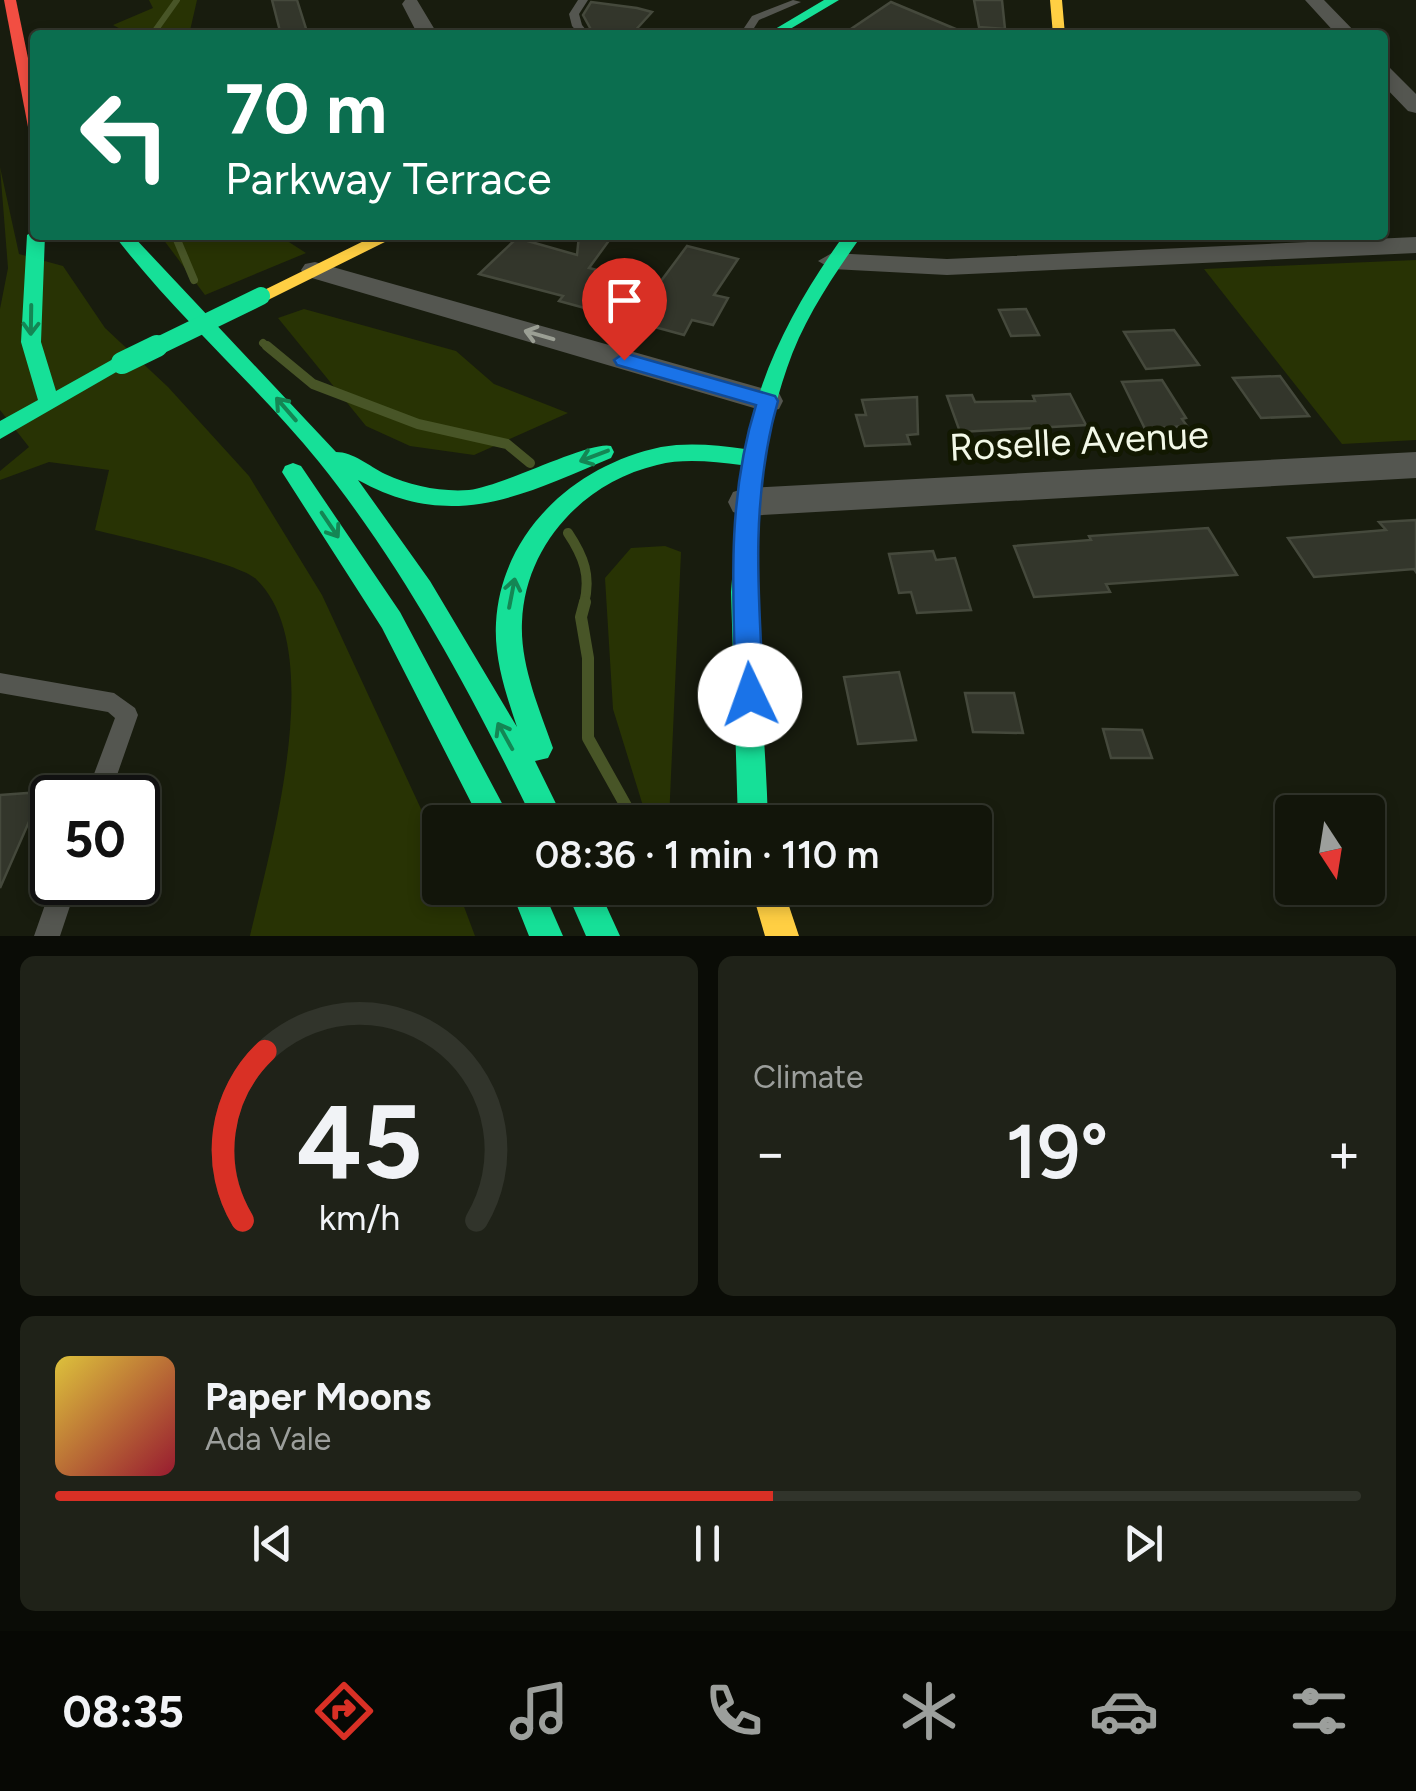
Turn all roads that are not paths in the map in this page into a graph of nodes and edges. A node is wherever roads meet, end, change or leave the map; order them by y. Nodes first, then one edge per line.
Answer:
1 (10, 0) edge
2 (32, 0) edge
3 (583, 0) edge
4 (1056, 0) edge
5 (1314, 0) edge
6 (809, 3) edge
7 (412, 4) dead end
8 (39, 30) edge
9 (425, 30) edge
10 (581, 30) edge
11 (750, 30) edge
12 (776, 30) edge
13 (1059, 30) edge
14 (1343, 30) edge
15 (1388, 77) edge
16 (30, 102) edge
17 (1416, 106) edge
18 (36, 240) edge
19 (128, 240) edge
20 (379, 240) edge
21 (848, 240) edge
22 (1416, 244) edge
23 (832, 261) junction
24 (315, 270) junction
25 (161, 320) dead end
26 (193, 355) dead end
27 (768, 401) junction
28 (48, 402) junction
29 (685, 430) dead end
30 (0, 432) edge
31 (314, 442) junction
32 (275, 450) dead end
33 (752, 458) junction
34 (1416, 465) edge
35 (746, 502) junction
36 (0, 682) edge
37 (105, 775) edge
38 (488, 805) edge
39 (541, 805) edge
40 (556, 805) edge
41 (752, 805) edge
42 (58, 905) edge
43 (533, 905) edge
44 (589, 905) edge
45 (764, 905) edge
46 (48, 936) edge
47 (546, 936) edge
48 (603, 936) edge
49 (782, 936) edge

1 - 16 main road
2 - 8 main road
3 - 10 lane
4 - 13 main road
5 - 14 street
6 - 11 lane
6 - 12 main road
7 - 9 street
15 - 17 street
18 -> 28 main road
31 -> 19 main road
20 - 24 main road
21 - 23 main road
22 - 23 street
23 - 27 main road
27 -> 24 street
24 - 28 main road, bridge
25 - 26 main road
27 - 33 main road
28 - 30 main road
29 -> 31 main road
39 -> 31 main road
32 -> 38 main road
33 - 35 main road
40 -> 33 main road
34 - 35 street, Roselle Avenue
35 - 41 main road
36 - 37 lane
42 - 46 lane
43 - 47 main road
44 - 48 main road
45 - 49 main road

